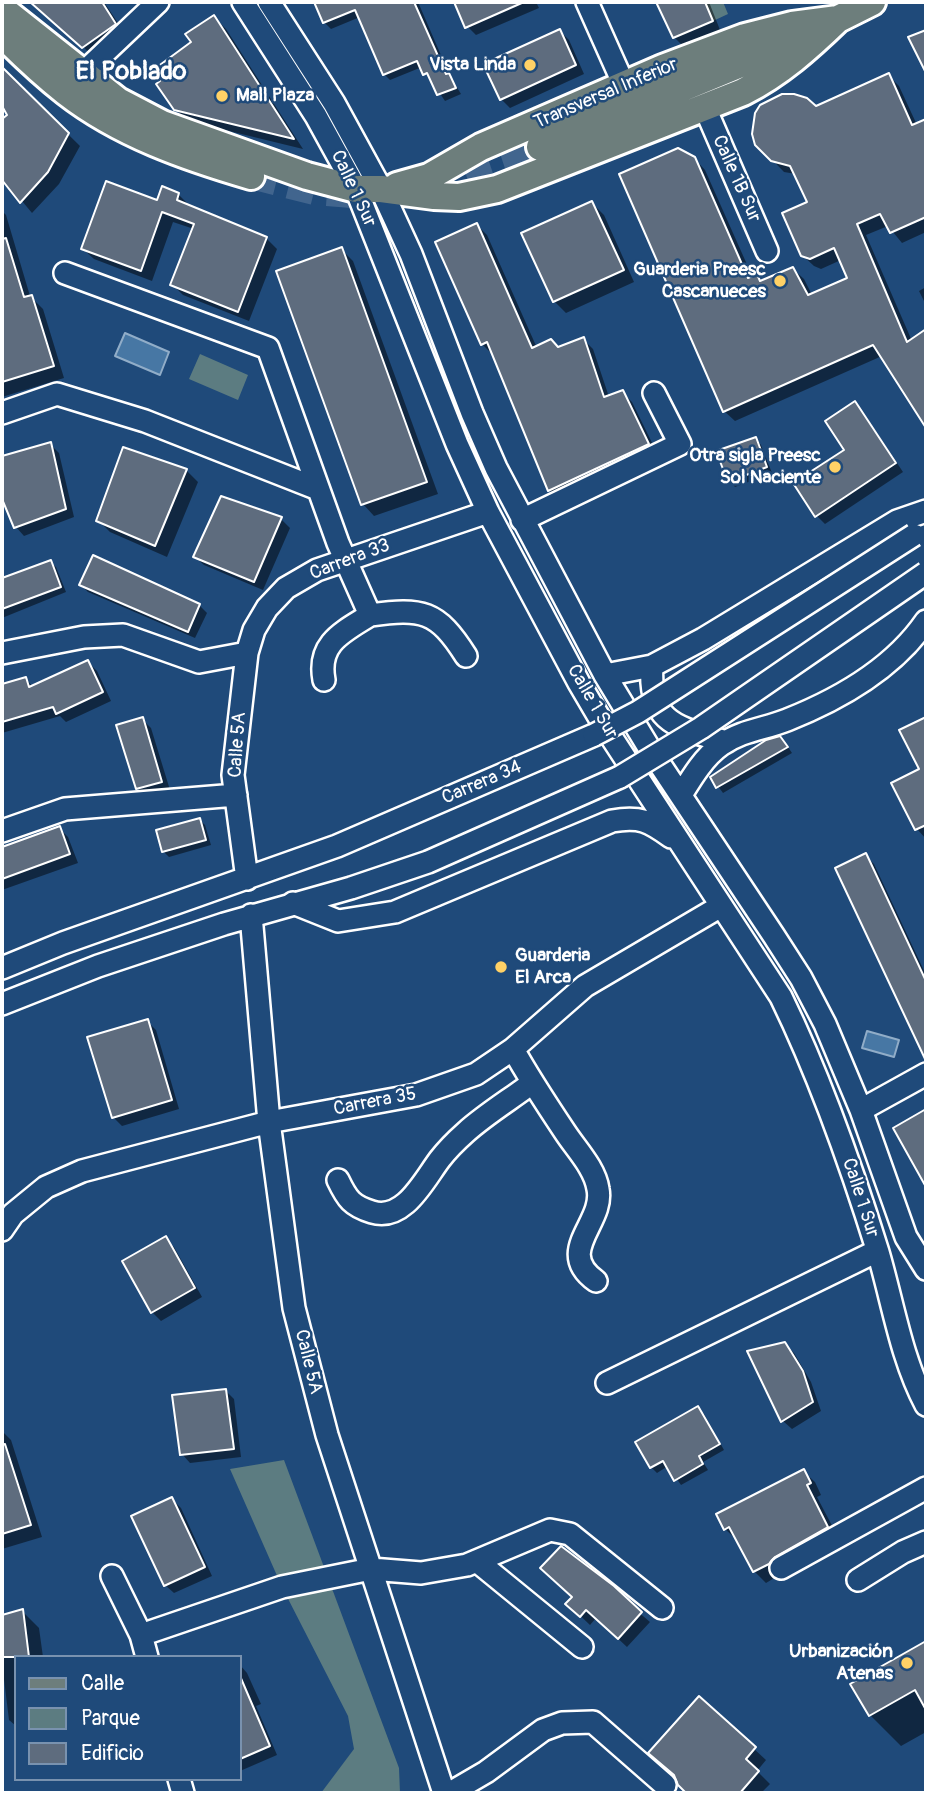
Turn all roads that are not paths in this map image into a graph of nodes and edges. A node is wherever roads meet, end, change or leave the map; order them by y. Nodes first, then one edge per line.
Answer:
1 (158, 2) edge
2 (243, 2) edge
3 (269, 2) edge
4 (587, 2) edge
5 (872, 2) edge
6 (2, 9) edge
7 (838, 19) junction
8 (2, 34) edge
9 (82, 74) junction
10 (624, 85) junction
11 (705, 108) junction
12 (540, 147) tunnel mouth
13 (251, 176) tunnel mouth
14 (369, 189) junction
15 (767, 251) dead end
16 (65, 273) dead end
17 (654, 393) dead end
18 (2, 413) edge
19 (318, 489) junction
20 (926, 511) edge
21 (488, 512) junction
22 (522, 520) junction
23 (920, 531) edge
24 (346, 559) junction
25 (926, 573) edge
26 (370, 615) junction
27 (926, 621) edge
28 (2, 653) edge
29 (247, 653) junction
30 (466, 656) dead end
31 (652, 667) junction
32 (605, 675) junction
33 (324, 680) dead end
34 (726, 742) junction
35 (236, 795) junction
36 (681, 795) junction
37 (2, 831) edge
38 (680, 844) junction
39 (247, 879) junction
40 (293, 903) junction
41 (721, 906) junction
42 (251, 915) junction
43 (2, 968) edge
44 (2, 1004) edge
45 (513, 1049) junction
46 (926, 1074) edge
47 (532, 1083) junction
48 (862, 1111) junction
49 (269, 1122) junction
50 (338, 1180) dead end
51 (2, 1230) edge
52 (877, 1251) junction
53 (926, 1269) edge
54 (596, 1281) dead end
55 (926, 1352) edge
56 (914, 1382) junction
57 (607, 1383) dead end
58 (926, 1405) edge
59 (926, 1488) edge
60 (926, 1542) edge
61 (478, 1562) junction
62 (781, 1568) dead end
63 (371, 1569) junction
64 (112, 1576) dead end
65 (858, 1580) dead end
66 (662, 1608) dead end
67 (141, 1635) junction
68 (582, 1647) dead end
69 (146, 1655) edge
70 (665, 1785) dead end
71 (439, 1791) edge

1 - 9 street
2 - 14 street, Calle 1 Sur
3 - 14 street, Calle 1 Sur
4 - 10 street
5 - 7 main road, Transversal Inferior
6 - 9 main road
7 - 10 main road, Transversal Inferior
7 - 11 main road
7 - 12 main road, Transversal Inferior
8 - 13 main road
9 - 14 main road
10 - 14 main road, Transversal Inferior
11 - 14 main road
11 - 15 street, Calle 1B Sur
14 - 21 street, Calle 1 Sur
14 - 22 street, Calle 1 Sur
16 - 19 street
17 - 22 street
18 - 19 street
19 - 24 street
20 - 31 street
21 - 24 street, Carrera 33
21 - 38 street, Calle 1 Sur
22 - 32 street, Calle 1 Sur
23 - 39 street, Carrera 34, bridge
24 - 26 street
24 - 29 street, Carrera 33
25 - 40 street, bridge
26 - 30 street
26 - 33 street
27 - 34 street
28 - 29 street
29 - 35 street, Calle 5A
31 - 32 street
31 - 34 street
32 - 36 street, Calle 1 Sur
34 - 36 street
35 - 37 street
35 - 39 street, Calle 5A
36 - 48 street, Calle 1 Sur
38 - 40 street
38 - 41 street, Calle 1 Sur
39 - 43 street, Carrera 34
40 - 42 street
41 - 45 street, Carrera 35
41 - 52 street, Calle 1 Sur
42 - 44 street
42 - 49 street, Calle 5A
45 - 47 street
45 - 49 street, Carrera 35
46 - 48 street
47 - 50 street
47 - 54 street
48 - 53 street, Calle 1 Sur
49 - 51 street, Carrera 35
49 - 63 street, Calle 5A
52 - 56 street, Calle 1 Sur
52 - 57 street
55 - 56 street
56 - 58 street, Calle 1 Sur
59 - 62 street
60 - 65 street
61 - 63 street
61 - 66 street
61 - 68 street
63 - 67 street
63 - 71 street, Calle 5A
64 - 67 street
67 - 69 street
70 - 71 street

